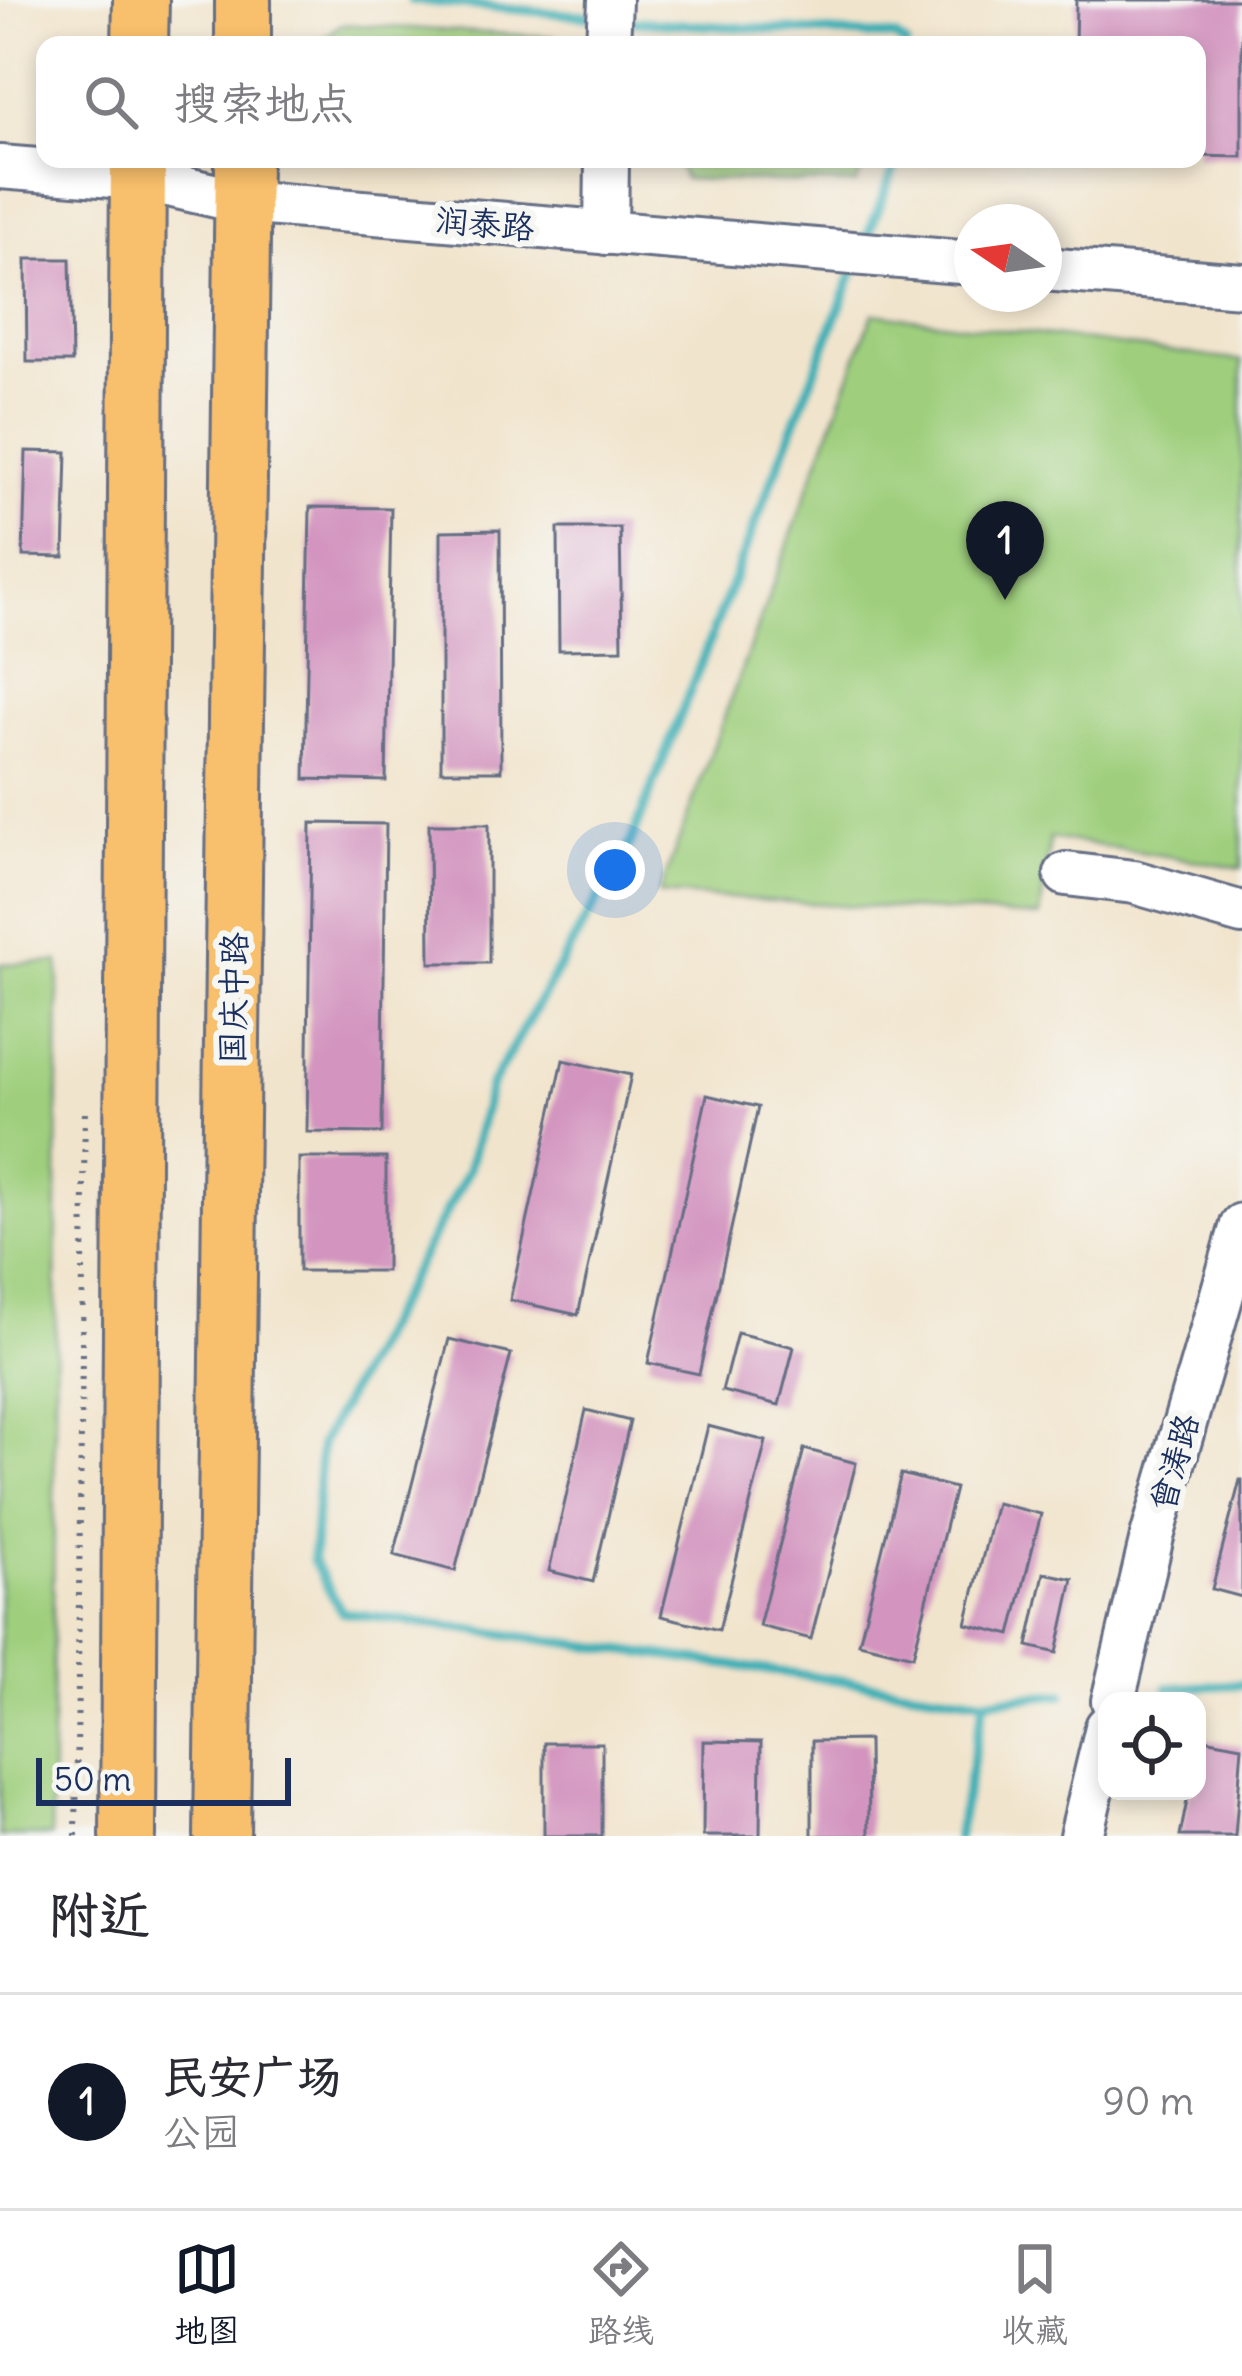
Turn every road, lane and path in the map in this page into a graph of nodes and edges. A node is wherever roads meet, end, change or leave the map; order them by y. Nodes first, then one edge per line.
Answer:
1 (141, 0) edge
2 (243, 0) edge
3 (610, 0) edge
4 (140, 36) edge
5 (243, 36) edge
6 (608, 36) edge
7 (0, 166) edge
8 (36, 167) edge
9 (92, 168) edge
10 (607, 168) edge
11 (138, 169) edge
12 (243, 181) edge
13 (606, 233) junction
14 (954, 262) edge
15 (1062, 270) edge
16 (1242, 285) edge
17 (1066, 874) dead end
18 (1242, 913) edge
19 (1242, 1225) edge
20 (1115, 1692) edge
21 (1098, 1765) edge
22 (128, 1836) edge
23 (222, 1836) edge
24 (1081, 1836) edge

1 - 4 main road
2 - 5 main road
3 - 6 street
7 - 8 street, 润泰路
9 - 11 street, 润泰路
10 - 13 street
11 - 12 street, 润泰路
11 - 22 main road
12 - 13 street, 润泰路
12 - 23 main road, 国庆中路
13 - 14 street, 润泰路
15 - 16 street
17 - 18 street
19 - 20 street, 曾涛路
21 - 24 street

